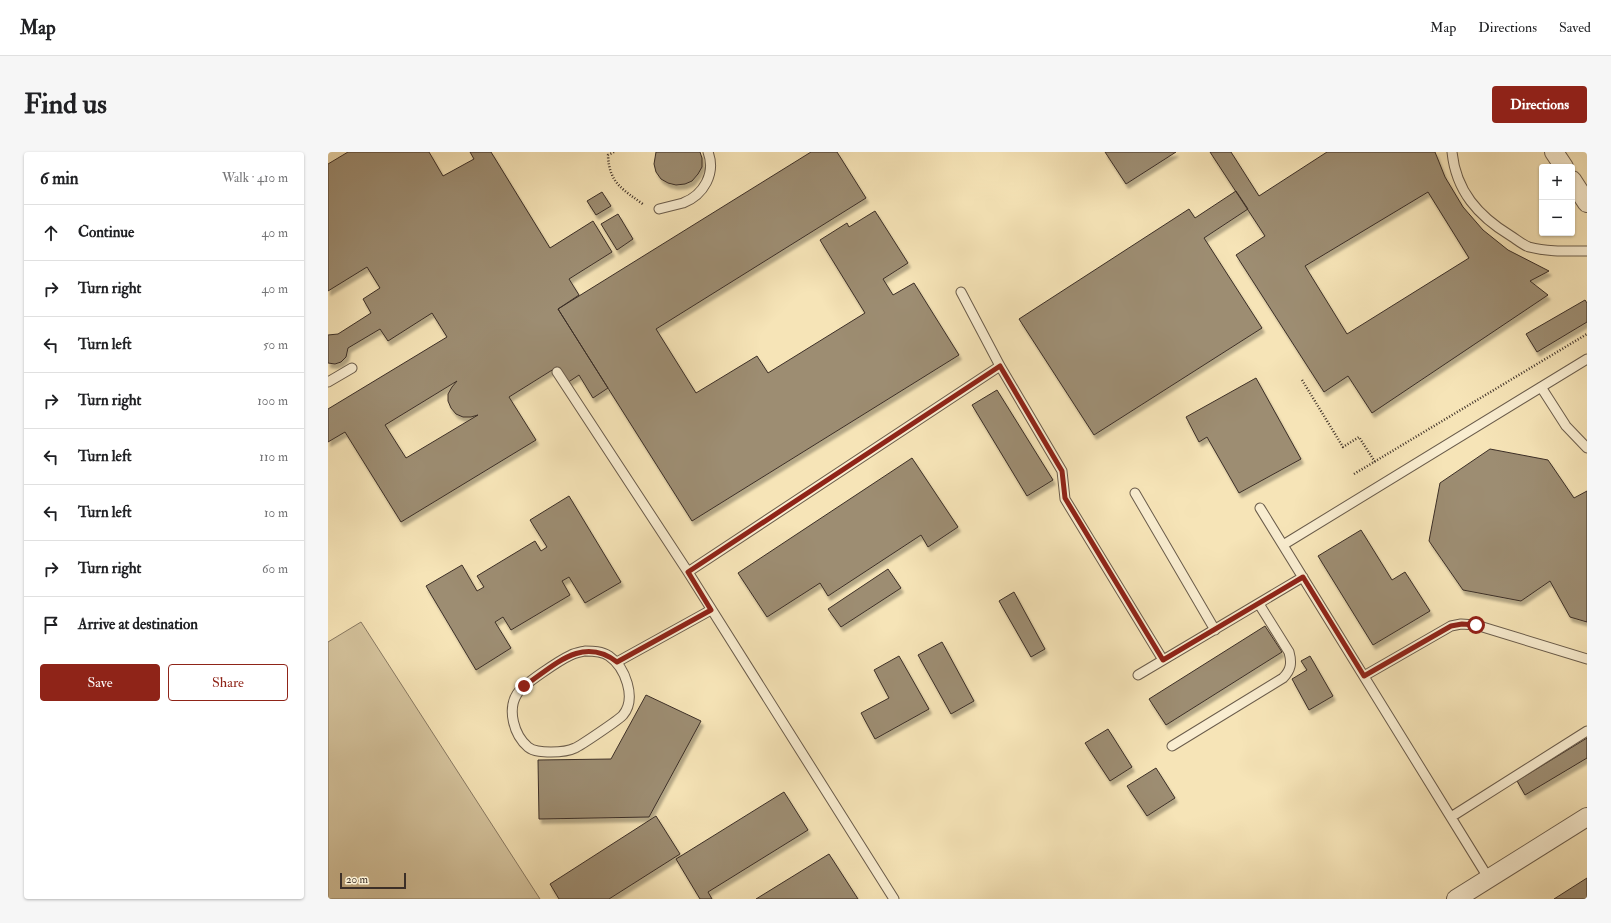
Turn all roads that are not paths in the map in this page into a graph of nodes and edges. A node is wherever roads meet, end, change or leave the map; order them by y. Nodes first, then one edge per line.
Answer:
1 (708, 152) edge
2 (1452, 152) edge
3 (1554, 152) edge
4 (1562, 164) edge
5 (1575, 185) edge
6 (1587, 203) edge
7 (658, 209) road end
8 (1587, 252) edge
9 (962, 292) dead end
10 (1587, 359) edge
11 (1000, 366) junction
12 (352, 368) dead end
13 (557, 372) dead end
14 (328, 382) edge
15 (1542, 387) junction
16 (1587, 448) edge
17 (1135, 493) dead end
18 (1260, 508) dead end
19 (1283, 545) junction
20 (688, 572) junction
21 (1303, 577) junction
22 (1259, 604) junction
23 (711, 610) junction
24 (1215, 630) junction
25 (1587, 659) edge
26 (1163, 660) junction
27 (617, 662) junction
28 (1138, 675) dead end
29 (1364, 676) junction
30 (1587, 731) edge
31 (1172, 746) dead end
32 (1451, 817) junction
33 (1587, 817) edge
34 (1489, 878) junction
35 (894, 899) edge
36 (1456, 899) edge

1 - 7 lane
2 - 8 lane
3 - 4 street
5 - 6 street
9 - 11 lane
10 - 15 lane
11 - 20 lane
11 - 26 lane
12 - 14 lane
13 - 20 lane
15 - 16 lane
15 - 19 lane
17 - 24 lane
18 - 19 lane
19 - 21 lane
20 - 23 lane
21 - 22 lane
21 - 29 lane
22 - 24 lane
22 - 31 lane
23 - 27 lane
23 - 35 lane
24 - 26 lane
25 - 29 lane
26 - 28 lane
27 - 27 lane
29 - 32 lane
30 - 32 lane
32 - 34 lane
33 - 34 street
34 - 36 street

